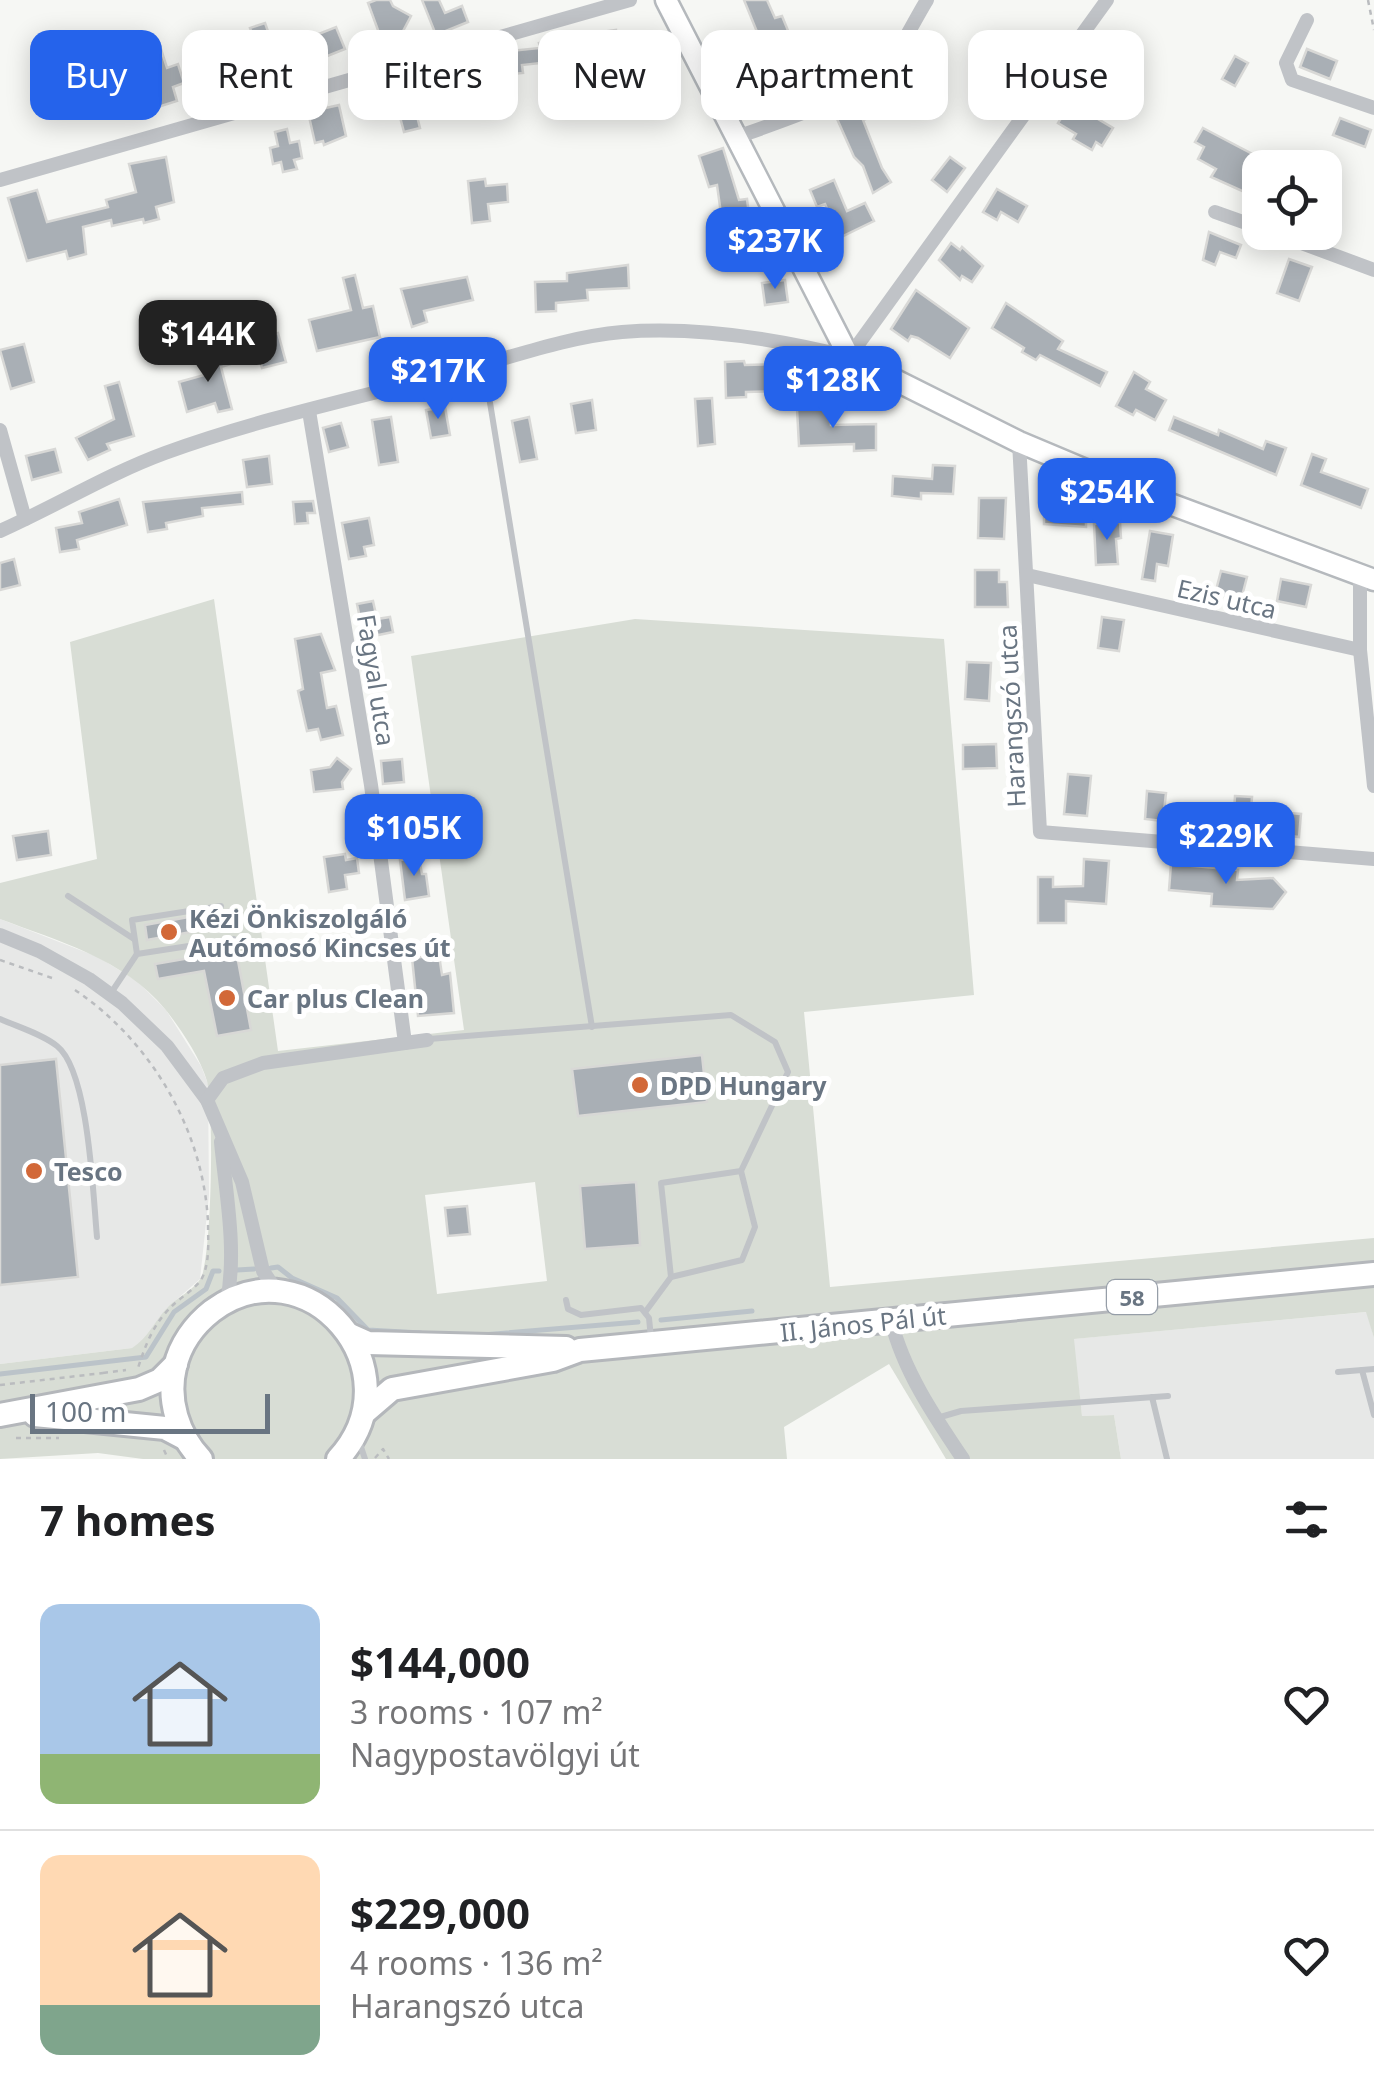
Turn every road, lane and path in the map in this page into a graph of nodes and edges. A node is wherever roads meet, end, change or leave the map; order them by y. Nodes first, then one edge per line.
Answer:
1 (630, 0) edge
2 (666, 0) edge
3 (927, 0) edge
4 (1107, 0) edge
5 (1368, 0) edge
6 (1308, 20) dead end
7 (1374, 30) edge
8 (1374, 108) edge
9 (737, 137) junction
10 (0, 180) edge
11 (1214, 212) dead end
12 (1242, 222) edge
13 (1320, 250) edge
14 (1374, 270) edge
15 (849, 358) junction
16 (484, 365) junction
17 (308, 411) junction
18 (0, 430) edge
19 (1019, 442) junction
20 (26, 519) junction
21 (0, 532) edge
22 (1027, 576) junction
23 (1367, 578) edge
24 (1360, 650) junction
25 (1374, 786) edge
26 (1374, 860) edge
27 (68, 896) dead end
28 (221, 906) dead end
29 (0, 935) edge
30 (234, 939) dead end
31 (135, 940) junction
32 (137, 954) junction
33 (0, 960) edge
34 (64, 982) dead end
35 (74, 989) dead end
36 (110, 994) junction
37 (0, 1018) edge
38 (592, 1026) junction
39 (427, 1040) joint
40 (405, 1043) junction
41 (207, 1100) junction
42 (220, 1136) junction
43 (741, 1171) junction
44 (97, 1237) dead end
45 (1374, 1274) edge
46 (671, 1276) junction
47 (290, 1294) junction
48 (566, 1300) dead end
49 (227, 1302) junction
50 (646, 1311) junction
51 (890, 1320) junction
52 (350, 1334) junction
53 (652, 1343) junction
54 (580, 1350) junction
55 (176, 1364) junction
56 (1374, 1369) edge
57 (1362, 1370) junction
58 (103, 1372) dead end
59 (1338, 1372) dead end
60 (1168, 1396) dead end
61 (1152, 1397) junction
62 (11, 1414) edge
63 (1374, 1415) edge
64 (935, 1418) junction
65 (361, 1422) junction
66 (186, 1440) junction
67 (201, 1459) edge
68 (338, 1459) edge
69 (365, 1459) edge
70 (374, 1459) edge
71 (389, 1459) edge
72 (963, 1459) edge
73 (1168, 1459) edge

1 - 10 street
2 - 9 street
3 - 9 street
4 - 15 street
5 - 7 path
6 - 8 street
9 - 15 street
11 - 12 street
13 - 14 street
15 - 16 street
15 - 19 street
16 - 17 street
16 - 38 lane
17 - 20 street
17 - 40 street, Fagyal utca
18 - 20 street
19 - 22 street, Harangszó utca
19 - 23 street
20 - 21 street
22 - 24 street, Ezis utca
22 - 26 street, Harangszó utca
23 - 24 street
24 - 25 street
27 - 31 lane
28 - 31 lane
29 - 36 street
30 - 32 lane
31 - 32 lane
32 - 36 lane
33 - 34 path
35 - 58 path
36 - 41 street
37 - 44 lane
38 - 39 lane
38 - 43 lane
39 - 40 street
40 - 41 street
41 - 42 street
42 - 47 street
42 - 49 street
43 - 46 lane
43 - 46 lane
45 - 51 main road, II. János Pál út / 58
46 - 50 lane
47 - 49 main road
47 - 52 main road, 58
48 - 50 lane
49 - 55 main road
50 - 53 lane
51 - 53 main road, II. János Pál út / 58
51 - 64 street
52 - 54 main road, 58
52 - 65 main road
53 - 54 main road, II. János Pál út / 58
54 - 65 main road, II. János Pál út / 58
55 - 62 main road
55 - 66 main road
56 - 57 lane
57 - 59 lane
57 - 63 lane
60 - 61 lane
61 - 64 lane
61 - 73 lane
62 - 66 main road
64 - 72 street
65 - 68 main road, 58
65 - 69 lane
66 - 67 main road
70 - 71 path

